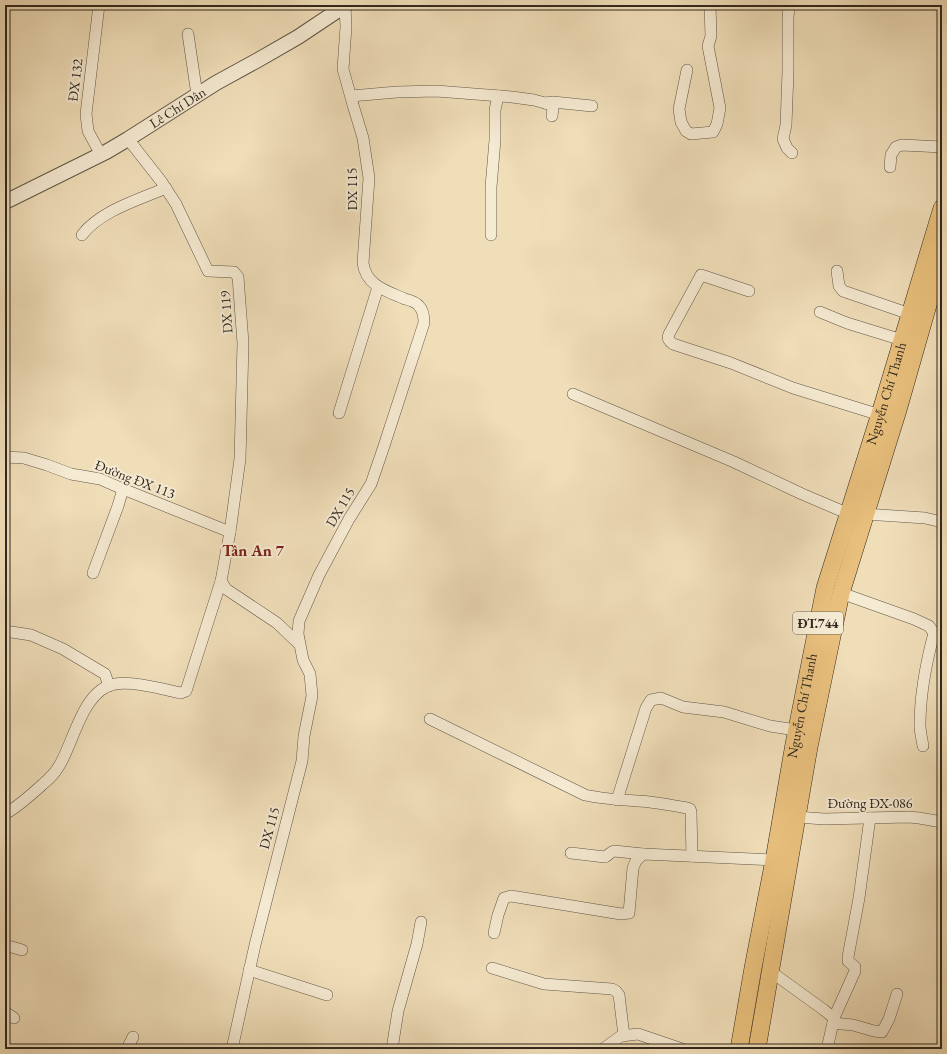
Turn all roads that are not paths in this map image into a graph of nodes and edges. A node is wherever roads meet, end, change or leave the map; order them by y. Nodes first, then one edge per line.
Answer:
1 (99, 5) edge
2 (345, 5) edge
3 (710, 5) edge
4 (789, 5) edge
5 (188, 34) dead end
6 (687, 70) dead end
7 (197, 95) junction
8 (351, 96) junction
9 (498, 96) junction
10 (545, 103) junction
11 (592, 106) dead end
12 (552, 116) dead end
13 (128, 139) junction
14 (942, 147) edge
15 (792, 153) dead end
16 (101, 154) junction
17 (890, 166) dead end
18 (166, 188) junction
19 (5, 202) edge
20 (942, 209) edge
21 (82, 235) dead end
22 (491, 235) dead end
23 (942, 256) edge
24 (837, 271) dead end
25 (378, 287) junction
26 (749, 291) dead end
27 (820, 312) dead end
28 (910, 314) junction
29 (902, 340) junction
30 (573, 394) dead end
31 (339, 413) dead end
32 (880, 415) junction
33 (5, 457) edge
34 (123, 489) junction
35 (857, 514) junction
36 (942, 522) edge
37 (230, 532) junction
38 (93, 573) dead end
39 (221, 581) junction
40 (833, 591) junction
41 (5, 631) edge
42 (938, 634) edge
43 (299, 644) junction
44 (109, 686) junction
45 (430, 719) dead end
46 (796, 730) junction
47 (923, 746) dead end
48 (618, 800) junction
49 (5, 814) edge
50 (797, 817) junction
51 (870, 818) junction
52 (942, 822) edge
53 (571, 853) dead end
54 (643, 854) junction
55 (692, 856) junction
56 (774, 860) junction
57 (421, 922) dead end
58 (494, 933) dead end
59 (5, 945) edge
60 (22, 950) dead end
61 (492, 968) dead end
62 (752, 968) junction
63 (249, 970) junction
64 (770, 971) junction
65 (897, 994) dead end
66 (327, 995) dead end
67 (834, 1020) junction
68 (624, 1036) junction
69 (134, 1037) dead end
70 (127, 1049) edge
71 (232, 1049) edge
72 (392, 1049) edge
73 (603, 1049) edge
74 (682, 1049) edge
75 (739, 1049) edge
76 (757, 1049) edge
77 (827, 1049) edge

1 - 16 street, ĐX 132
2 - 7 street, Lê Chí Dân
2 - 8 street, DX 115
3 - 6 street
4 - 15 street
5 - 7 street
7 - 13 street, Lê Chí Dân
8 - 9 street
8 - 25 street, DX 115
9 - 10 street
9 - 22 street
10 - 11 street
10 - 12 street
13 - 16 street, Lê Chí Dân
13 - 18 street, DX 119
14 - 17 street
16 - 19 street, Lê Chí Dân
18 - 21 street
18 - 37 street, DX 119
20 - 28 main road, Nguyễn Chí Thanh / ĐT.744
23 - 35 main road, Nguyễn Chí Thanh / ĐT.744
24 - 28 street
25 - 31 street
25 - 43 street, DX 115
26 - 32 street
27 - 29 street
28 - 29 main road, Nguyễn Chí Thanh / ĐT.744
29 - 32 main road, Nguyễn Chí Thanh / ĐT.744
30 - 35 street
32 - 35 main road, Nguyễn Chí Thanh / ĐT.744
33 - 34 street, Đường ĐX 113
34 - 37 street, Đường ĐX 113
34 - 38 street
35 - 36 street
35 - 40 main road, Nguyễn Chí Thanh / ĐT.744
37 - 39 street
39 - 43 street
39 - 44 street
40 - 42 street
40 - 46 main road, Nguyễn Chí Thanh / ĐT.744
40 - 50 main road, Nguyễn Chí Thanh / ĐT.744
41 - 44 street
42 - 47 street
43 - 63 street, DX 115
44 - 49 street
45 - 48 street
46 - 48 street
46 - 56 main road, Nguyễn Chí Thanh / ĐT.744
48 - 55 street
50 - 51 street, Đường ĐX-086
50 - 64 main road, Nguyễn Chí Thanh / ĐT.744
51 - 52 street, Đường ĐX-086
51 - 67 street
53 - 54 street
54 - 55 street
54 - 58 street
55 - 56 street
56 - 62 main road, Nguyễn Chí Thanh / ĐT.744
57 - 72 street
59 - 60 street
61 - 68 street
62 - 64 main road
62 - 75 main road, Nguyễn Chí Thanh / ĐT.744
63 - 66 street
63 - 71 street, DX 115
64 - 67 street
64 - 76 main road, Nguyễn Chí Thanh / ĐT.744
65 - 67 street
67 - 77 street
68 - 73 street
68 - 74 street
69 - 70 street

